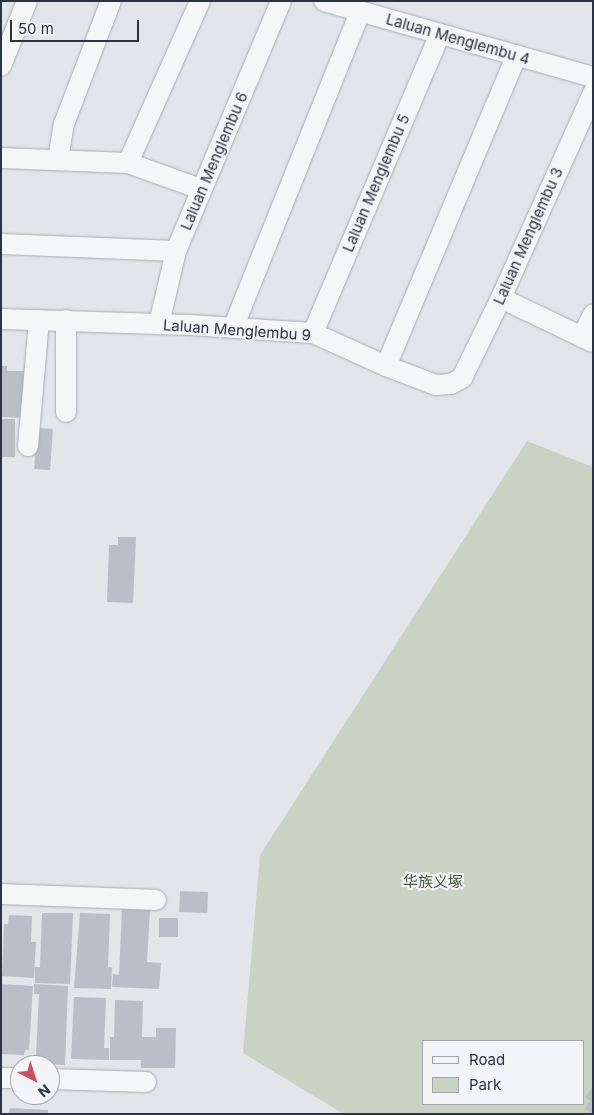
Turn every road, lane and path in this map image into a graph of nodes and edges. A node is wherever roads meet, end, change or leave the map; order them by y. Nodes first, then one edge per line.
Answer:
1 (27, 1) edge
2 (111, 1) edge
3 (200, 1) edge
4 (281, 1) edge
5 (324, 1) edge
6 (360, 12) junction
7 (440, 34) junction
8 (517, 55) junction
9 (1, 66) edge
10 (593, 77) edge
11 (593, 93) edge
12 (1, 158) edge
13 (58, 160) junction
14 (128, 163) junction
15 (201, 189) junction
16 (1, 244) edge
17 (176, 250) junction
18 (501, 298) junction
19 (593, 314) edge
20 (1, 319) edge
21 (39, 320) junction
22 (66, 320) junction
23 (159, 324) junction
24 (233, 328) junction
25 (313, 333) junction
26 (588, 340) edge
27 (386, 366) junction
28 (462, 378) joint
29 (66, 412) dead end
30 (28, 446) dead end
31 (1, 894) edge
32 (156, 900) dead end
33 (60, 1079) edge
34 (146, 1082) dead end

1 - 9 street
2 - 13 street
3 - 14 street
4 - 15 street, Laluan Menglembu 6
5 - 6 street, Laluan Menglembu 4
6 - 7 street, Laluan Menglembu 4
6 - 24 street
7 - 8 street, Laluan Menglembu 4
7 - 25 street, Laluan Menglembu 5
8 - 10 street, Laluan Menglembu 4
8 - 27 street
11 - 18 street, Laluan Menglembu 3
12 - 13 street
13 - 14 street
14 - 15 street
15 - 17 street, Laluan Menglembu 6
16 - 17 street
17 - 23 street, Laluan Menglembu 6
18 - 26 street
18 - 28 street, Laluan Menglembu 3
19 - 26 street
20 - 21 street, Laluan Menglembu 9
21 - 22 street, Laluan Menglembu 9
21 - 30 street
22 - 23 street, Laluan Menglembu 9
22 - 29 street
23 - 24 street, Laluan Menglembu 9
24 - 25 street, Laluan Menglembu 9
25 - 27 street, Laluan Menglembu 9
27 - 28 street, Laluan Menglembu 9
31 - 32 street
33 - 34 street

